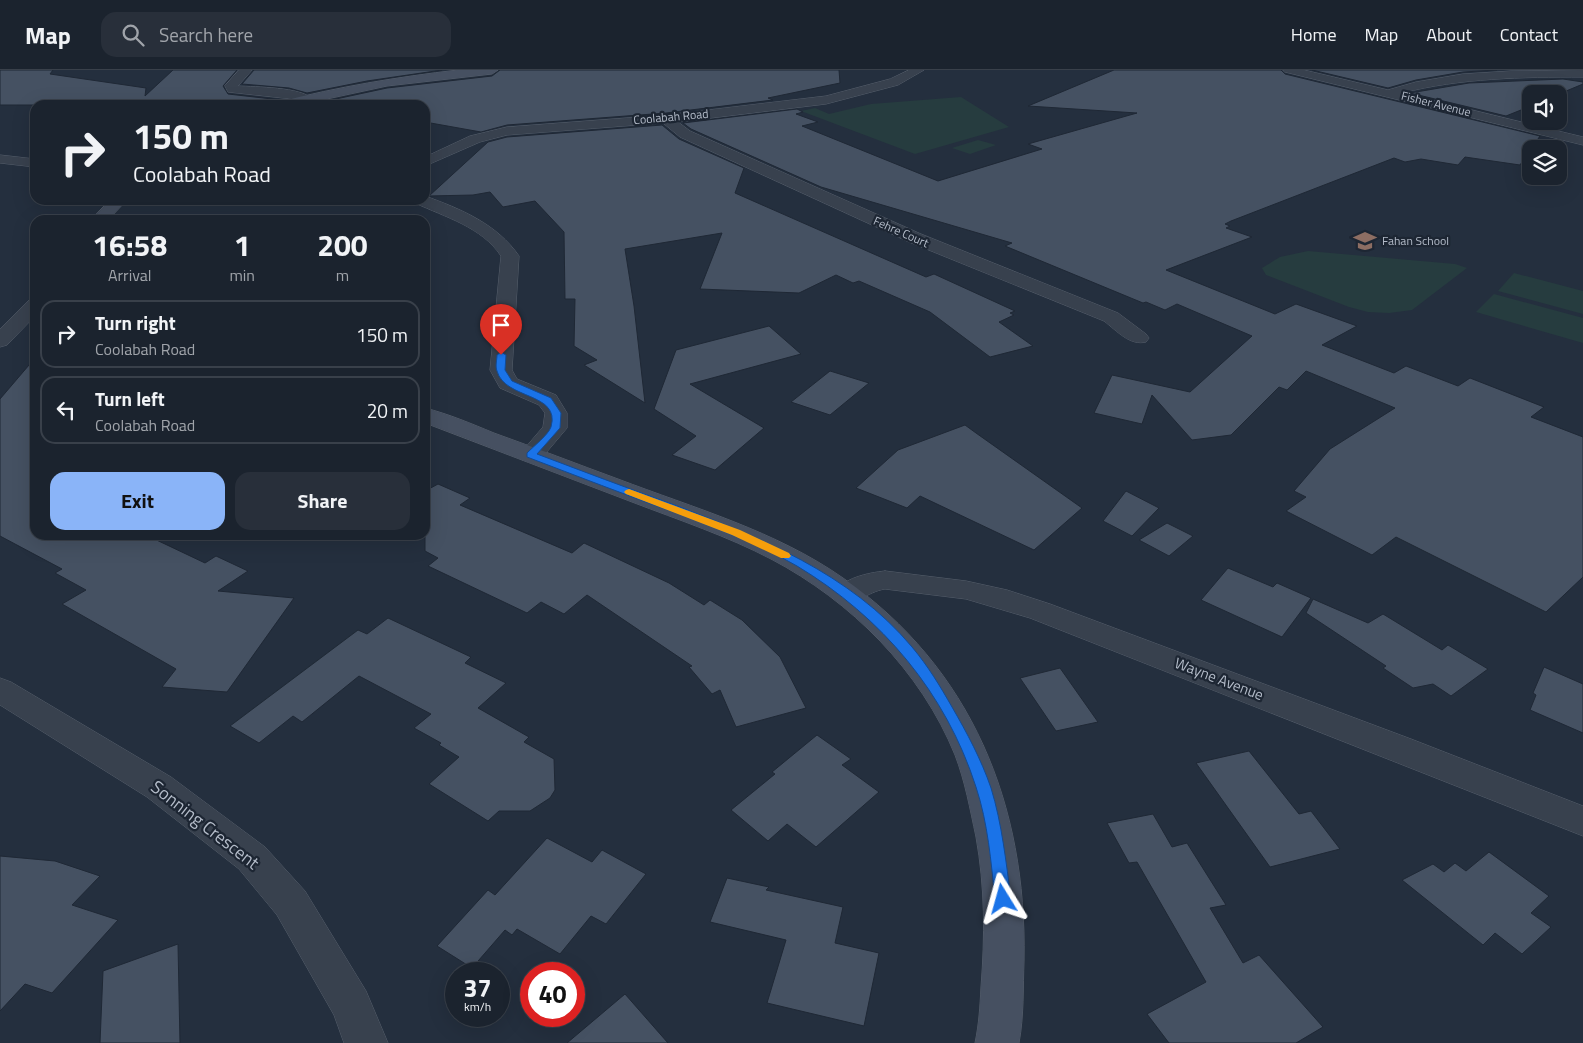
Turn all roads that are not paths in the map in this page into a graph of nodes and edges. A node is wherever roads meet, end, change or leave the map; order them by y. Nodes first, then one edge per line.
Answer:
1 (246, 70) edge
2 (492, 70) edge
3 (918, 70) edge
4 (1289, 70) edge
5 (1562, 71) edge
6 (1583, 73) edge
7 (1390, 93) junction
8 (306, 99) junction
9 (302, 100) edge
10 (666, 119) junction
11 (1583, 142) edge
12 (0, 159) edge
13 (430, 160) edge
14 (30, 162) edge
15 (430, 204) edge
16 (114, 205) edge
17 (104, 215) edge
18 (30, 310) edge
19 (1139, 338) dead end
20 (0, 340) edge
21 (430, 417) edge
22 (531, 455) junction
23 (847, 594) junction
24 (3, 695) edge
25 (1583, 822) edge
26 (366, 1043) edge
27 (997, 1043) edge

1 - 8 street
2 - 8 street
3 - 10 street, Coolabah Road
4 - 7 street, Fisher Avenue
5 - 6 street
5 - 7 street
7 - 11 street, Fisher Avenue
8 - 9 street
10 - 13 street, Coolabah Road
10 - 19 street, Fehre Court
12 - 14 street
15 - 22 street
16 - 17 street
18 - 20 street
21 - 22 street
22 - 23 street
23 - 25 street, Wayne Avenue
23 - 27 street
24 - 26 street, Sonning Crescent

